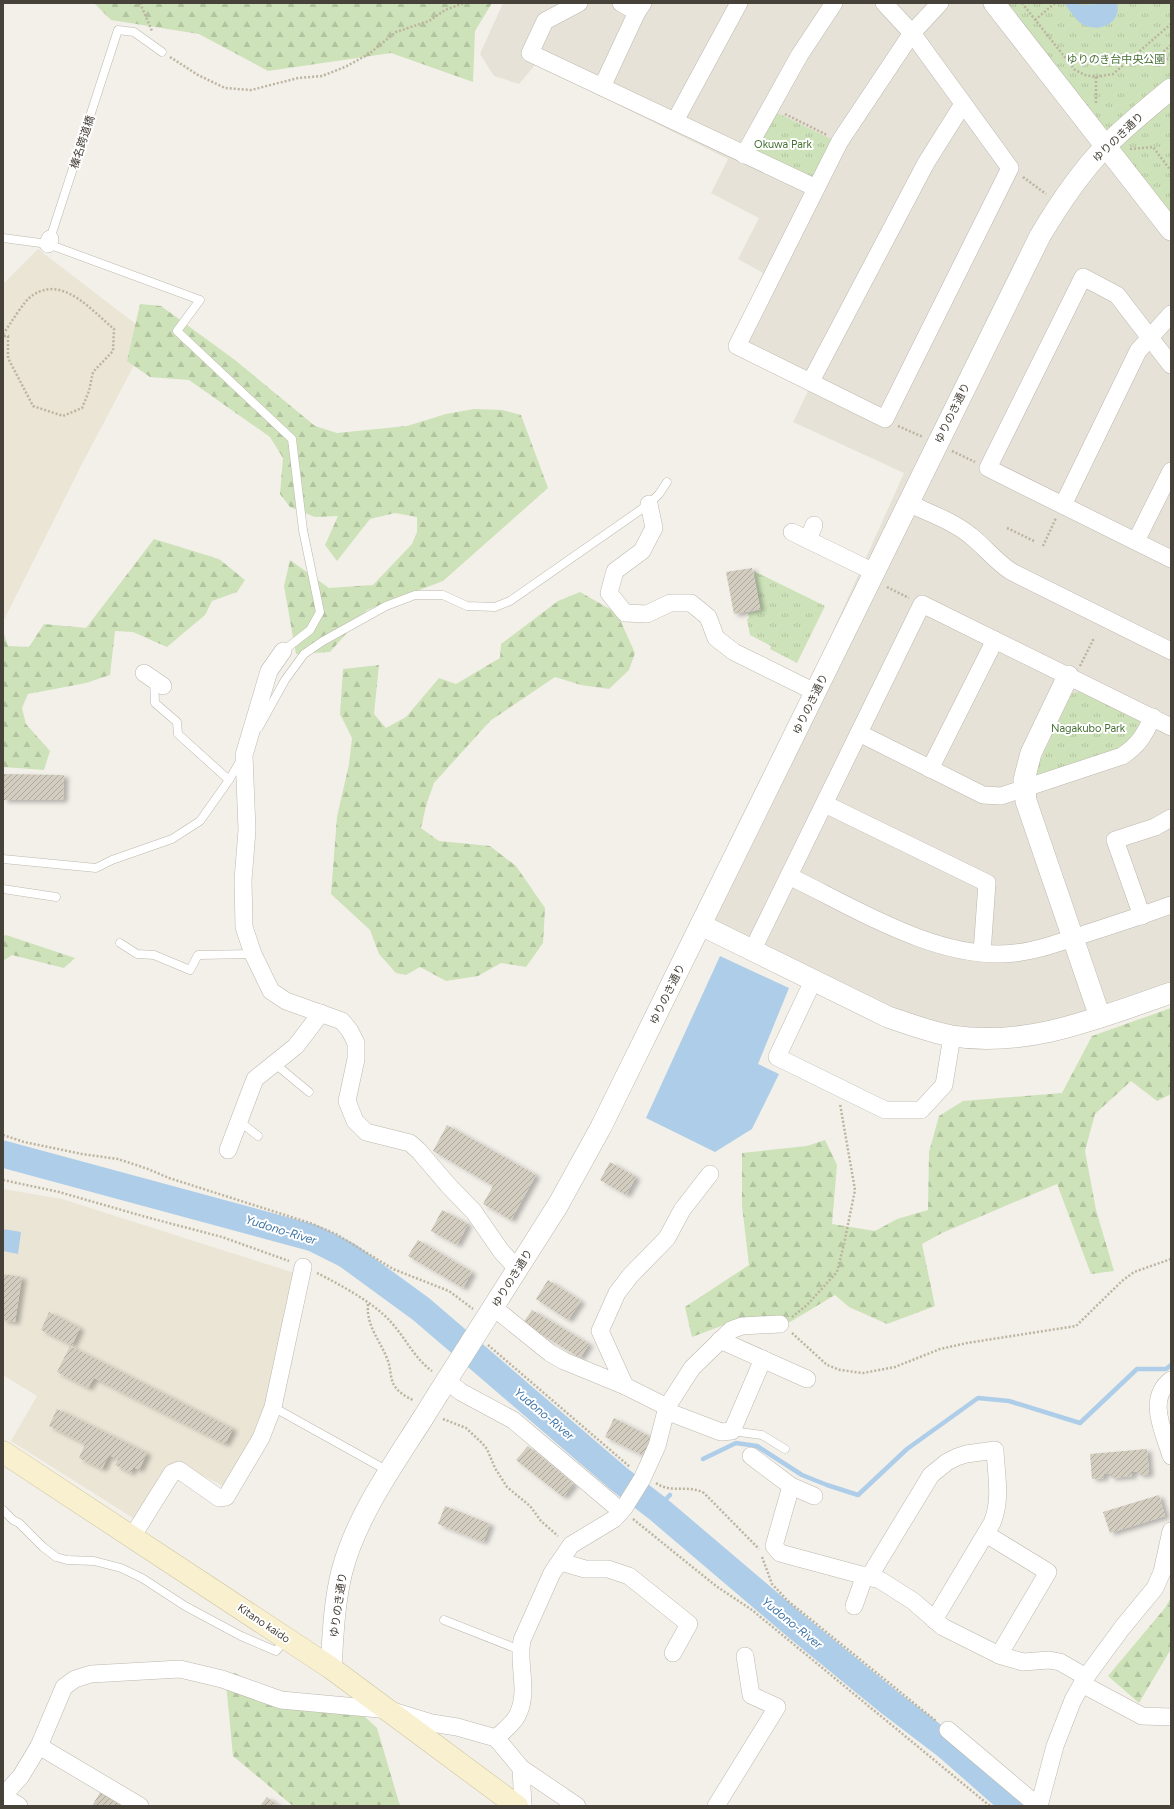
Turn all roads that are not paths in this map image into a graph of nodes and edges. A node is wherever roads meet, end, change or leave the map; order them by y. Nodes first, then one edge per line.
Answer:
1 (579, 3) edge
2 (621, 3) edge
3 (739, 3) edge
4 (834, 3) edge
5 (884, 3) edge
6 (940, 3) edge
7 (994, 3) edge
8 (640, 7) edge
9 (912, 33) junction
10 (162, 52) road end
11 (602, 87) junction
12 (1171, 89) edge
13 (963, 104) junction
14 (674, 121) junction
15 (1106, 146) junction
16 (744, 155) junction
17 (816, 188) junction
18 (1171, 230) edge
19 (3, 238) edge
20 (49, 242) junction
21 (1171, 314) edge
22 (1149, 338) junction
23 (1171, 365) edge
24 (811, 381) junction
25 (1171, 471) edge
26 (667, 482) dead end
27 (908, 503) junction
28 (649, 504) junction
29 (1062, 505) junction
30 (792, 532) dead end
31 (1136, 541) junction
32 (1171, 559) edge
33 (873, 576) junction
34 (995, 640) junction
35 (283, 651) joint
36 (1171, 651) edge
37 (1071, 677) junction
38 (154, 680) dead end
39 (815, 692) junction
40 (1152, 718) junction
41 (1171, 727) edge
42 (859, 734) junction
43 (244, 755) junction
44 (930, 768) junction
45 (230, 780) junction
46 (1023, 789) junction
47 (825, 804) junction
48 (1171, 818) edge
49 (3, 859) edge
50 (789, 876) junction
51 (3, 889) edge
52 (56, 897) dead end
53 (1171, 905) edge
54 (1142, 916) junction
55 (701, 925) junction
56 (1073, 938) junction
57 (120, 943) dead end
58 (752, 951) junction
59 (982, 953) junction
60 (252, 954) junction
61 (813, 981) junction
62 (1171, 993) edge
63 (321, 1014) junction
64 (1100, 1017) junction
65 (952, 1036) junction
66 (274, 1063) junction
67 (309, 1092) dead end
68 (239, 1120) junction
69 (258, 1136) dead end
70 (228, 1150) dead end
71 (710, 1174) dead end
72 (303, 1267) road end
73 (518, 1270) junction
74 (490, 1313) junction
75 (780, 1324) road end
76 (720, 1340) junction
77 (763, 1360) junction
78 (806, 1379) dead end
79 (1171, 1380) edge
80 (446, 1381) junction
81 (625, 1386) junction
82 (273, 1407) junction
83 (667, 1409) junction
84 (732, 1431) junction
85 (785, 1449) dead end
86 (3, 1452) edge
87 (751, 1456) dead end
88 (1171, 1456) edge
89 (389, 1471) junction
90 (791, 1486) junction
91 (814, 1496) dead end
92 (3, 1510) edge
93 (622, 1510) junction
94 (1171, 1531) edge
95 (986, 1534) junction
96 (132, 1537) junction
97 (561, 1562) junction
98 (867, 1576) junction
99 (854, 1606) dead end
100 (444, 1620) dead end
101 (934, 1620) junction
102 (287, 1638) junction
103 (520, 1650) junction
104 (673, 1653) dead end
105 (999, 1655) junction
106 (746, 1656) dead end
107 (331, 1668) junction
108 (1084, 1681) junction
109 (390, 1710) junction
110 (1171, 1717) edge
111 (948, 1730) road end
112 (496, 1738) junction
113 (39, 1746) junction
114 (522, 1768) junction
115 (3, 1796) edge
116 (19, 1806) edge
117 (140, 1806) edge
118 (517, 1806) edge
119 (523, 1806) edge
120 (577, 1806) edge
121 (716, 1806) edge
122 (1039, 1806) edge

1 - 11 street
2 - 8 street
3 - 14 street
4 - 16 street
5 - 9 street
6 - 9 street
7 - 15 street
8 - 11 street
9 - 13 street
9 - 17 street
10 - 20 lane, 榛名跨道橋
11 - 14 street
12 - 15 street, ゆりのき通り
13 - 24 street
13 - 24 street
14 - 16 street
15 - 18 street
15 - 27 street, ゆりのき通り
16 - 17 street
17 - 24 street
19 - 20 lane
20 - 35 lane
21 - 22 street
22 - 23 street
22 - 29 street
22 - 29 street
25 - 31 street
26 - 28 lane
27 - 33 street, ゆりのき通り
27 - 36 street
28 - 39 street
28 - 43 lane
29 - 31 street
30 - 33 street
31 - 32 street
33 - 39 street, ゆりのき通り
34 - 37 street
34 - 42 street
34 - 44 street
35 - 43 street
37 - 40 street
37 - 46 street
38 - 45 lane
39 - 55 street, ゆりのき通り
40 - 41 street
40 - 46 street
42 - 44 street
42 - 47 street
43 - 45 lane
43 - 60 street
44 - 46 street
45 - 49 lane
46 - 56 street
47 - 50 street
47 - 59 street
48 - 54 street
50 - 58 street
50 - 59 street
51 - 52 lane
53 - 54 street
54 - 56 street
55 - 58 street
55 - 73 street, ゆりのき通り
56 - 59 street
56 - 64 street
57 - 60 lane
58 - 61 street
60 - 63 street
61 - 65 street
61 - 65 street
62 - 64 street
63 - 66 street
63 - 73 street
64 - 65 street
66 - 67 lane
66 - 68 street
68 - 69 lane
68 - 70 street
71 - 81 street
72 - 82 street
73 - 74 street, ゆりのき通り
74 - 80 street, ゆりのき通り
74 - 81 street
75 - 76 street
76 - 77 street
76 - 83 street
77 - 78 street
77 - 84 street
79 - 88 street
80 - 89 street, ゆりのき通り, bridge
80 - 93 street
81 - 83 street
82 - 89 lane
82 - 96 street
83 - 84 street
83 - 93 street
84 - 85 lane
86 - 96 main road, Kitano kaido
87 - 90 street
89 - 107 street, ゆりのき通り
90 - 91 street
90 - 98 street
92 - 102 lane
93 - 97 street
94 - 108 street
95 - 98 street
95 - 101 street
95 - 105 street
96 - 102 main road, Kitano kaido
97 - 103 street
97 - 104 street
98 - 99 street
98 - 101 street
100 - 103 lane
101 - 105 street
102 - 107 main road, Kitano kaido
103 - 112 street
105 - 108 street
106 - 121 street
107 - 109 main road, Kitano kaido
108 - 110 street
108 - 122 street
109 - 112 street
109 - 113 street
109 - 118 main road, Kitano kaido
111 - 122 street
112 - 114 street
113 - 115 street
113 - 117 street
114 - 119 street
114 - 120 street
115 - 116 street

